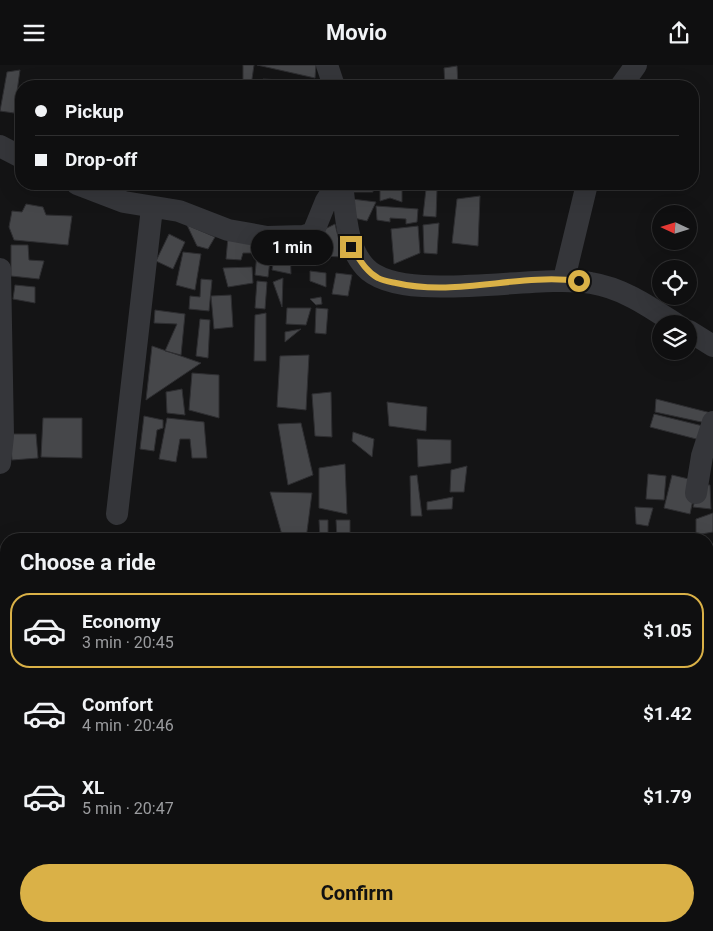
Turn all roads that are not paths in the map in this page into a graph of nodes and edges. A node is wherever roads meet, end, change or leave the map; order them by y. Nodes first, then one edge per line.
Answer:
1 (327, 65) edge
2 (636, 65) edge
3 (332, 80) edge
4 (625, 80) edge
5 (0, 146) edge
6 (15, 154) edge
7 (93, 190) edge
8 (333, 190) edge
9 (343, 190) edge
10 (586, 190) edge
11 (152, 208) junction
12 (0, 269) edge
13 (564, 279) junction
14 (661, 315) edge
15 (697, 336) edge
16 (713, 346) edge
17 (713, 422) edge
18 (0, 463) edge
19 (696, 493) dead end
20 (117, 514) dead end

1 - 3 street
2 - 4 street
5 - 6 street
7 - 11 street
8 - 11 street
9 - 13 street
10 - 13 street
11 - 20 street
12 - 18 street
13 - 14 street
15 - 16 street
17 - 19 street

